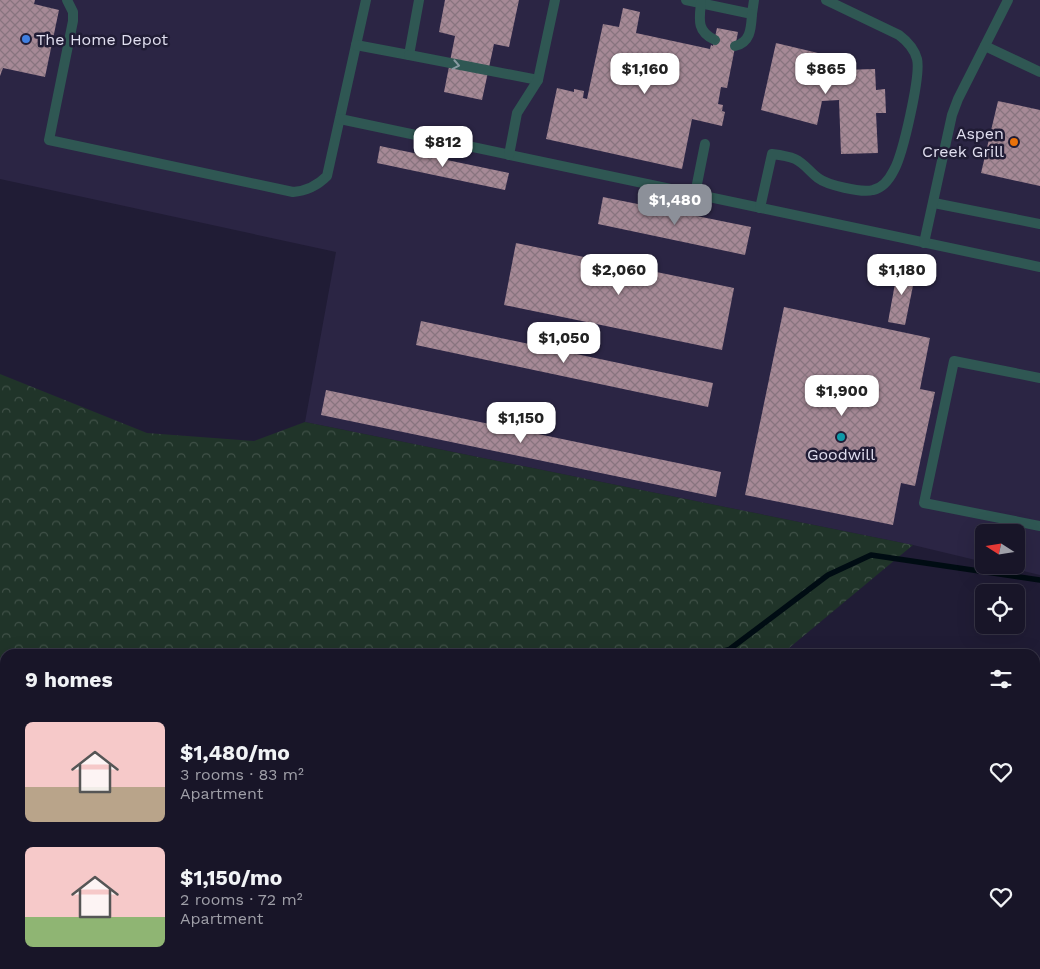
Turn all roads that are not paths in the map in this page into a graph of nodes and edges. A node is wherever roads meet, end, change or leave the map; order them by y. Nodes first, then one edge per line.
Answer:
1 (67, 0) edge
2 (366, 0) edge
3 (420, 0) edge
4 (556, 0) edge
5 (686, 0) edge
6 (754, 0) edge
7 (826, 0) edge
8 (1008, 0) edge
9 (701, 3) junction
10 (752, 14) junction
11 (715, 40) dead end
12 (356, 45) junction
13 (735, 46) dead end
14 (985, 46) junction
15 (408, 55) junction
16 (1040, 72) edge
17 (538, 80) junction
18 (340, 119) junction
19 (705, 144) dead end
20 (509, 154) junction
21 (695, 194) junction
22 (934, 203) junction
23 (760, 208) junction
24 (1040, 224) edge
25 (924, 242) junction
26 (1040, 267) edge
27 (1040, 378) edge
28 (1040, 526) edge

1 - 18 lane
2 - 12 lane
3 - 15 lane
4 - 17 lane
5 - 9 lane
6 - 10 lane
7 - 23 lane
8 - 14 lane
9 - 10 lane
9 - 11 lane
10 - 13 lane
12 - 15 lane
12 - 18 lane
14 - 16 lane
14 - 22 lane
15 -> 17 lane
17 - 20 lane
18 - 20 lane
19 - 21 lane
20 - 21 lane
21 - 23 lane
22 - 24 lane
22 - 25 lane
23 - 25 lane
25 - 26 lane
27 - 28 lane

